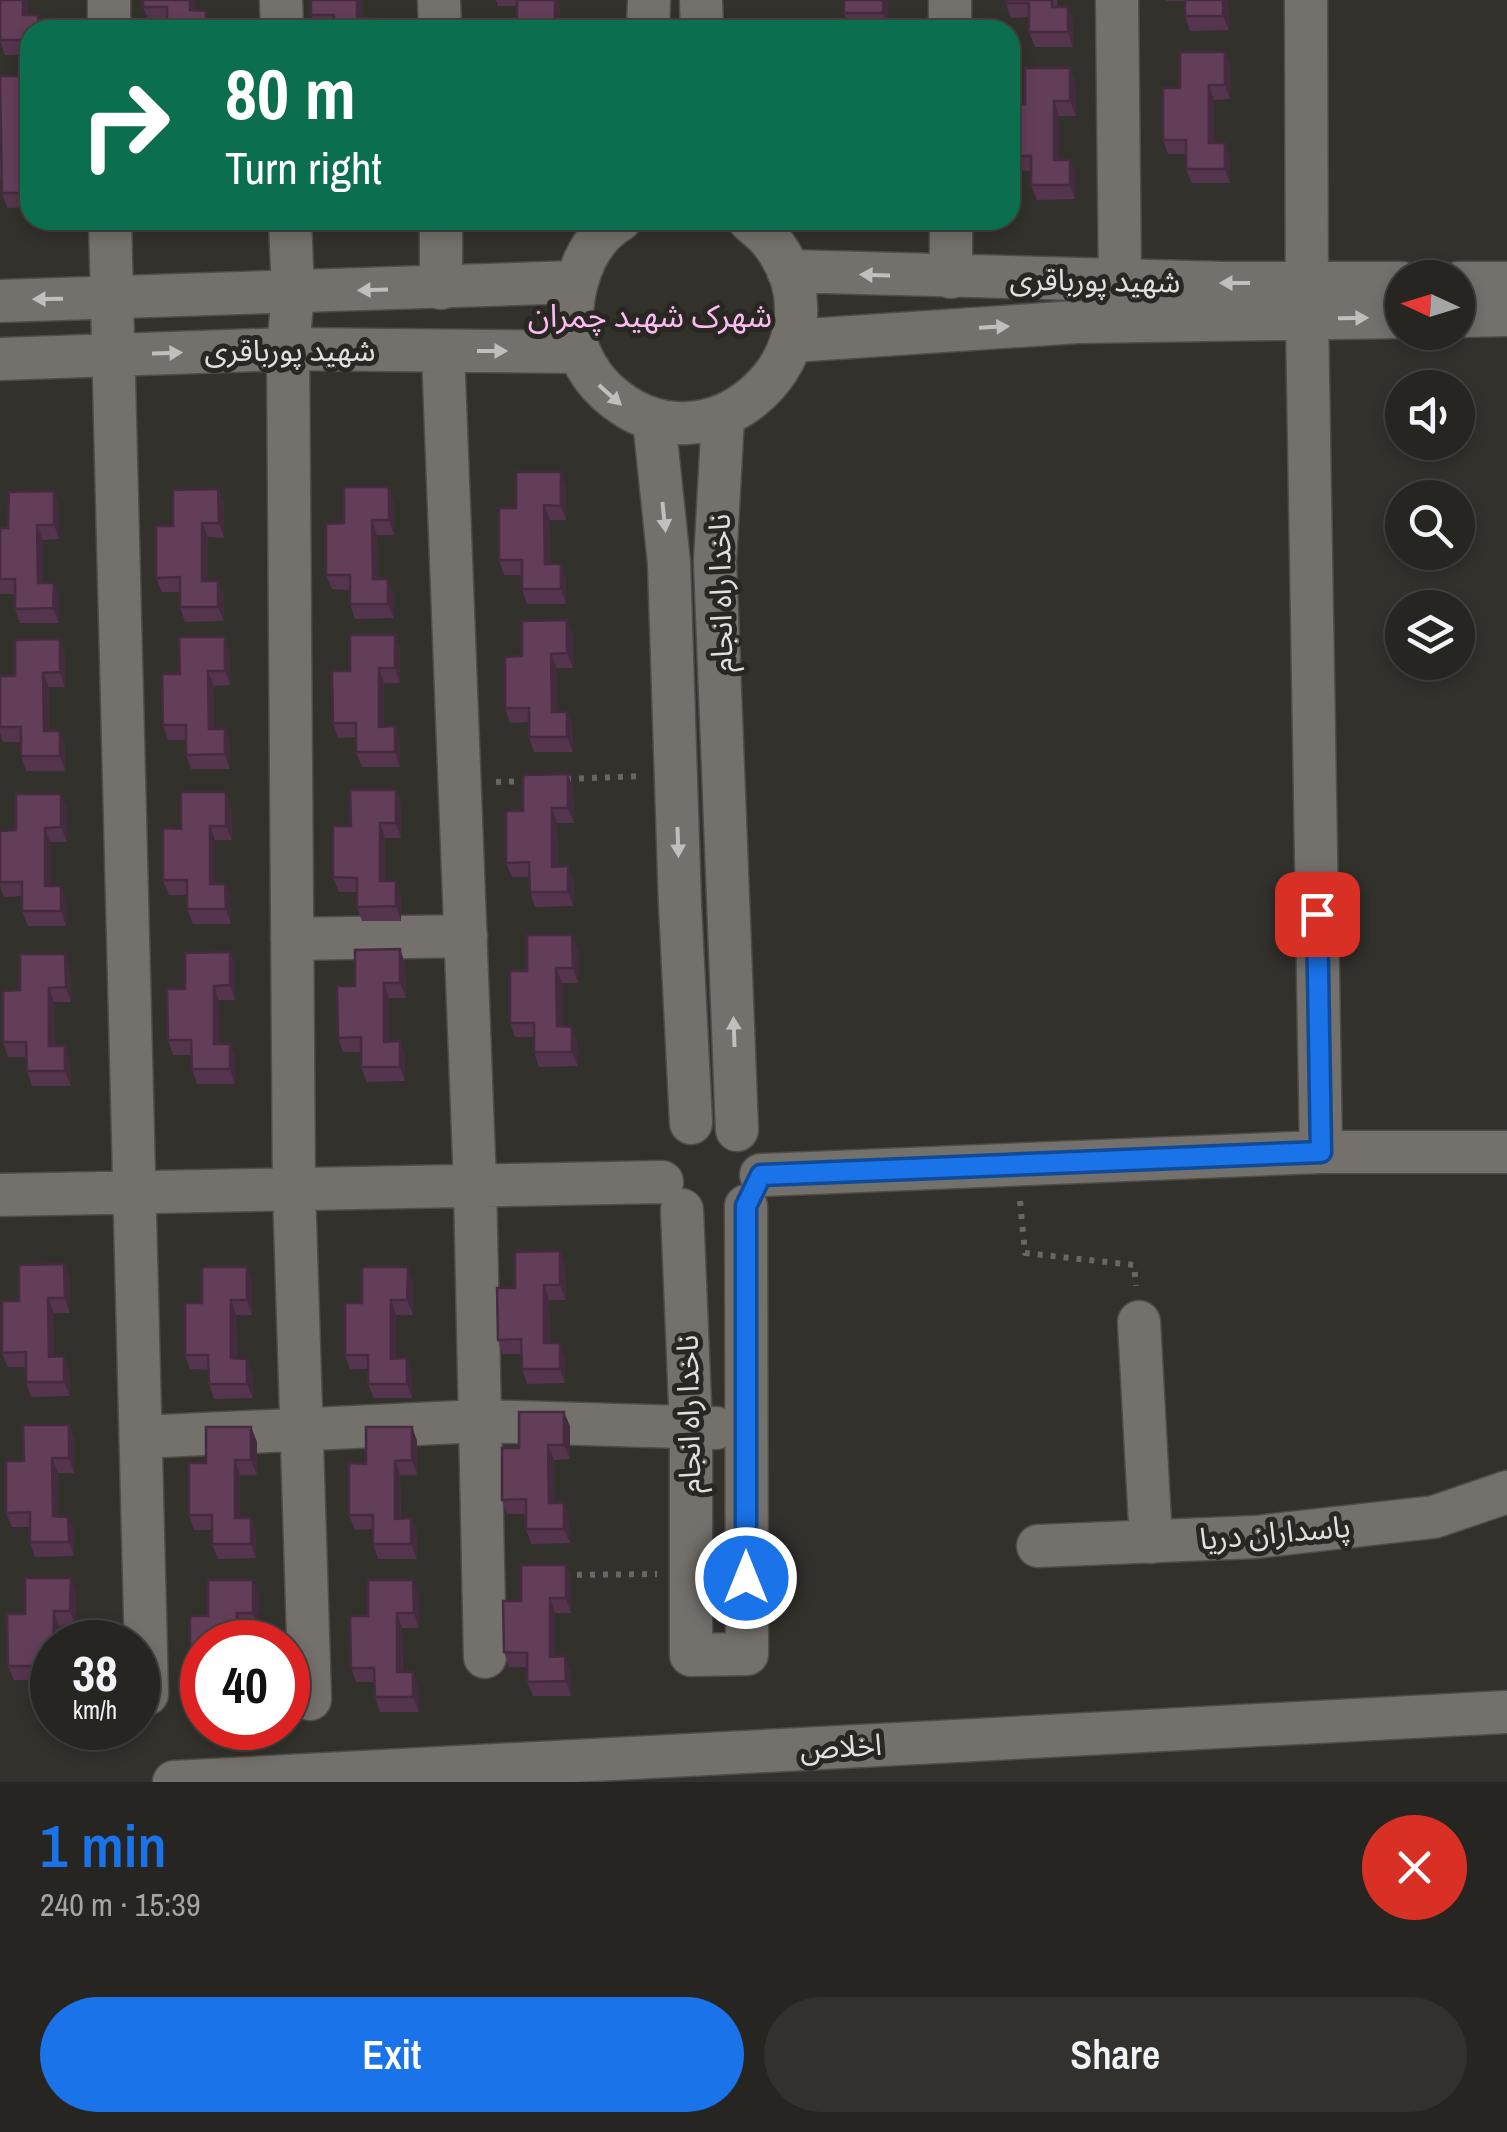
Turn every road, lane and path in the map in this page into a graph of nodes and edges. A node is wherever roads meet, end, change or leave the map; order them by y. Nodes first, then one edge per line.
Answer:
1 (1117, 0) edge
2 (1306, 0) edge
3 (110, 230) edge
4 (290, 230) edge
5 (440, 230) edge
6 (610, 230) edge
7 (759, 230) edge
8 (951, 230) edge
9 (788, 271) junction
10 (951, 278) junction
11 (1076, 280) junction
12 (1120, 281) junction
13 (575, 282) junction
14 (1475, 283) edge
15 (1507, 283) edge
16 (1385, 286) edge
17 (441, 288) junction
18 (293, 293) junction
19 (110, 298) junction
20 (0, 301) edge
21 (1308, 301) junction
22 (1385, 314) edge
23 (1475, 316) edge
24 (1507, 316) edge
25 (1078, 322) junction
26 (792, 341) junction
27 (288, 349) junction
28 (443, 351) junction
29 (579, 352) junction
30 (111, 354) junction
31 (0, 358) edge
32 (724, 417) junction
33 (654, 420) junction
34 (723, 699) junction
35 (672, 702) junction
36 (675, 775) junction
37 (538, 780) edge
38 (558, 780) edge
39 (460, 783) junction
40 (730, 904) junction
41 (680, 906) junction
42 (466, 936) junction
43 (292, 940) junction
44 (691, 1123) junction
45 (738, 1130) junction
46 (1321, 1152) junction
47 (1507, 1152) edge
48 (1016, 1164) junction
49 (475, 1185) junction
50 (294, 1189) junction
51 (754, 1191) junction
52 (135, 1192) junction
53 (0, 1196) edge
54 (672, 1196) junction
55 (1140, 1322) joint
56 (480, 1421) junction
57 (301, 1428) junction
58 (691, 1428) junction
59 (746, 1428) junction
60 (141, 1437) junction
61 (1507, 1492) edge
62 (1150, 1542) junction
63 (1038, 1546) dead end
64 (691, 1573) junction
65 (559, 1575) edge
66 (145, 1620) edge
67 (307, 1620) edge
68 (484, 1657) dead end
69 (1507, 1712) edge
70 (174, 1782) edge

1 - 12 street
2 - 21 street
3 - 19 street
4 - 18 street
5 - 17 street
6 - 13 street
7 - 9 street
8 - 10 street
10 -> 9 street, شهید پورباقری
9 - 26 street
10 - 11 street, شهید پورباقری
11 - 12 street, شهید پورباقری
11 - 25 street
21 -> 12 street, شهید پورباقری
13 - 17 street, شهید پورباقری
13 - 29 street
14 - 15 street
16 - 21 street, شهید پورباقری
17 -> 18 street, شهید پورباقری
18 - 19 street, شهید پورباقری
18 - 27 street
19 -> 20 street, شهید پورباقری
19 - 30 street
21 -> 22 street, شهید پورباقری
21 - 25 street, شهید پورباقری
21 - 46 street
23 - 24 street
26 -> 25 street, شهید پورباقری
26 - 32 street
27 - 28 street, شهید پورباقری
30 -> 27 street, شهید پورباقری
27 - 43 street
28 -> 29 street, شهید پورباقری
28 - 39 street
29 -> 33 street
30 - 31 street, شهید پورباقری
30 - 52 street
32 - 33 street
32 - 34 street, ناخدا راه انجام
33 -> 35 street, ناخدا راه انجام
34 - 35 street
34 - 40 street, ناخدا راه انجام
35 - 36 street, ناخدا راه انجام
36 - 38 path
36 -> 41 street, ناخدا راه انجام
37 - 39 path
39 - 42 street
40 - 41 street
45 -> 40 street, ناخدا راه انجام
41 - 44 street, ناخدا راه انجام
42 - 43 street
42 - 49 street
43 - 50 street
44 - 45 street
44 - 54 street
45 - 51 street
46 - 47 street
46 - 48 street
48 - 51 street
48 - 55 path
49 - 50 street
49 - 54 street
49 - 56 street
50 - 52 street
50 - 57 street
51 - 54 street
51 - 59 street, ناخدا راه انجام
52 - 53 street
52 - 60 street
54 - 58 street, ناخدا راه انجام
55 - 62 street
56 - 57 street
56 - 58 street
56 - 68 street
57 - 60 street
57 - 67 street
58 - 59 street
58 - 64 street, ناخدا راه انجام
59 - 64 street, ناخدا راه انجام
60 - 66 street
61 - 62 street, پاسداران دریا
62 - 63 street, پاسداران دریا
64 - 65 path
69 - 70 street, اخلاص

